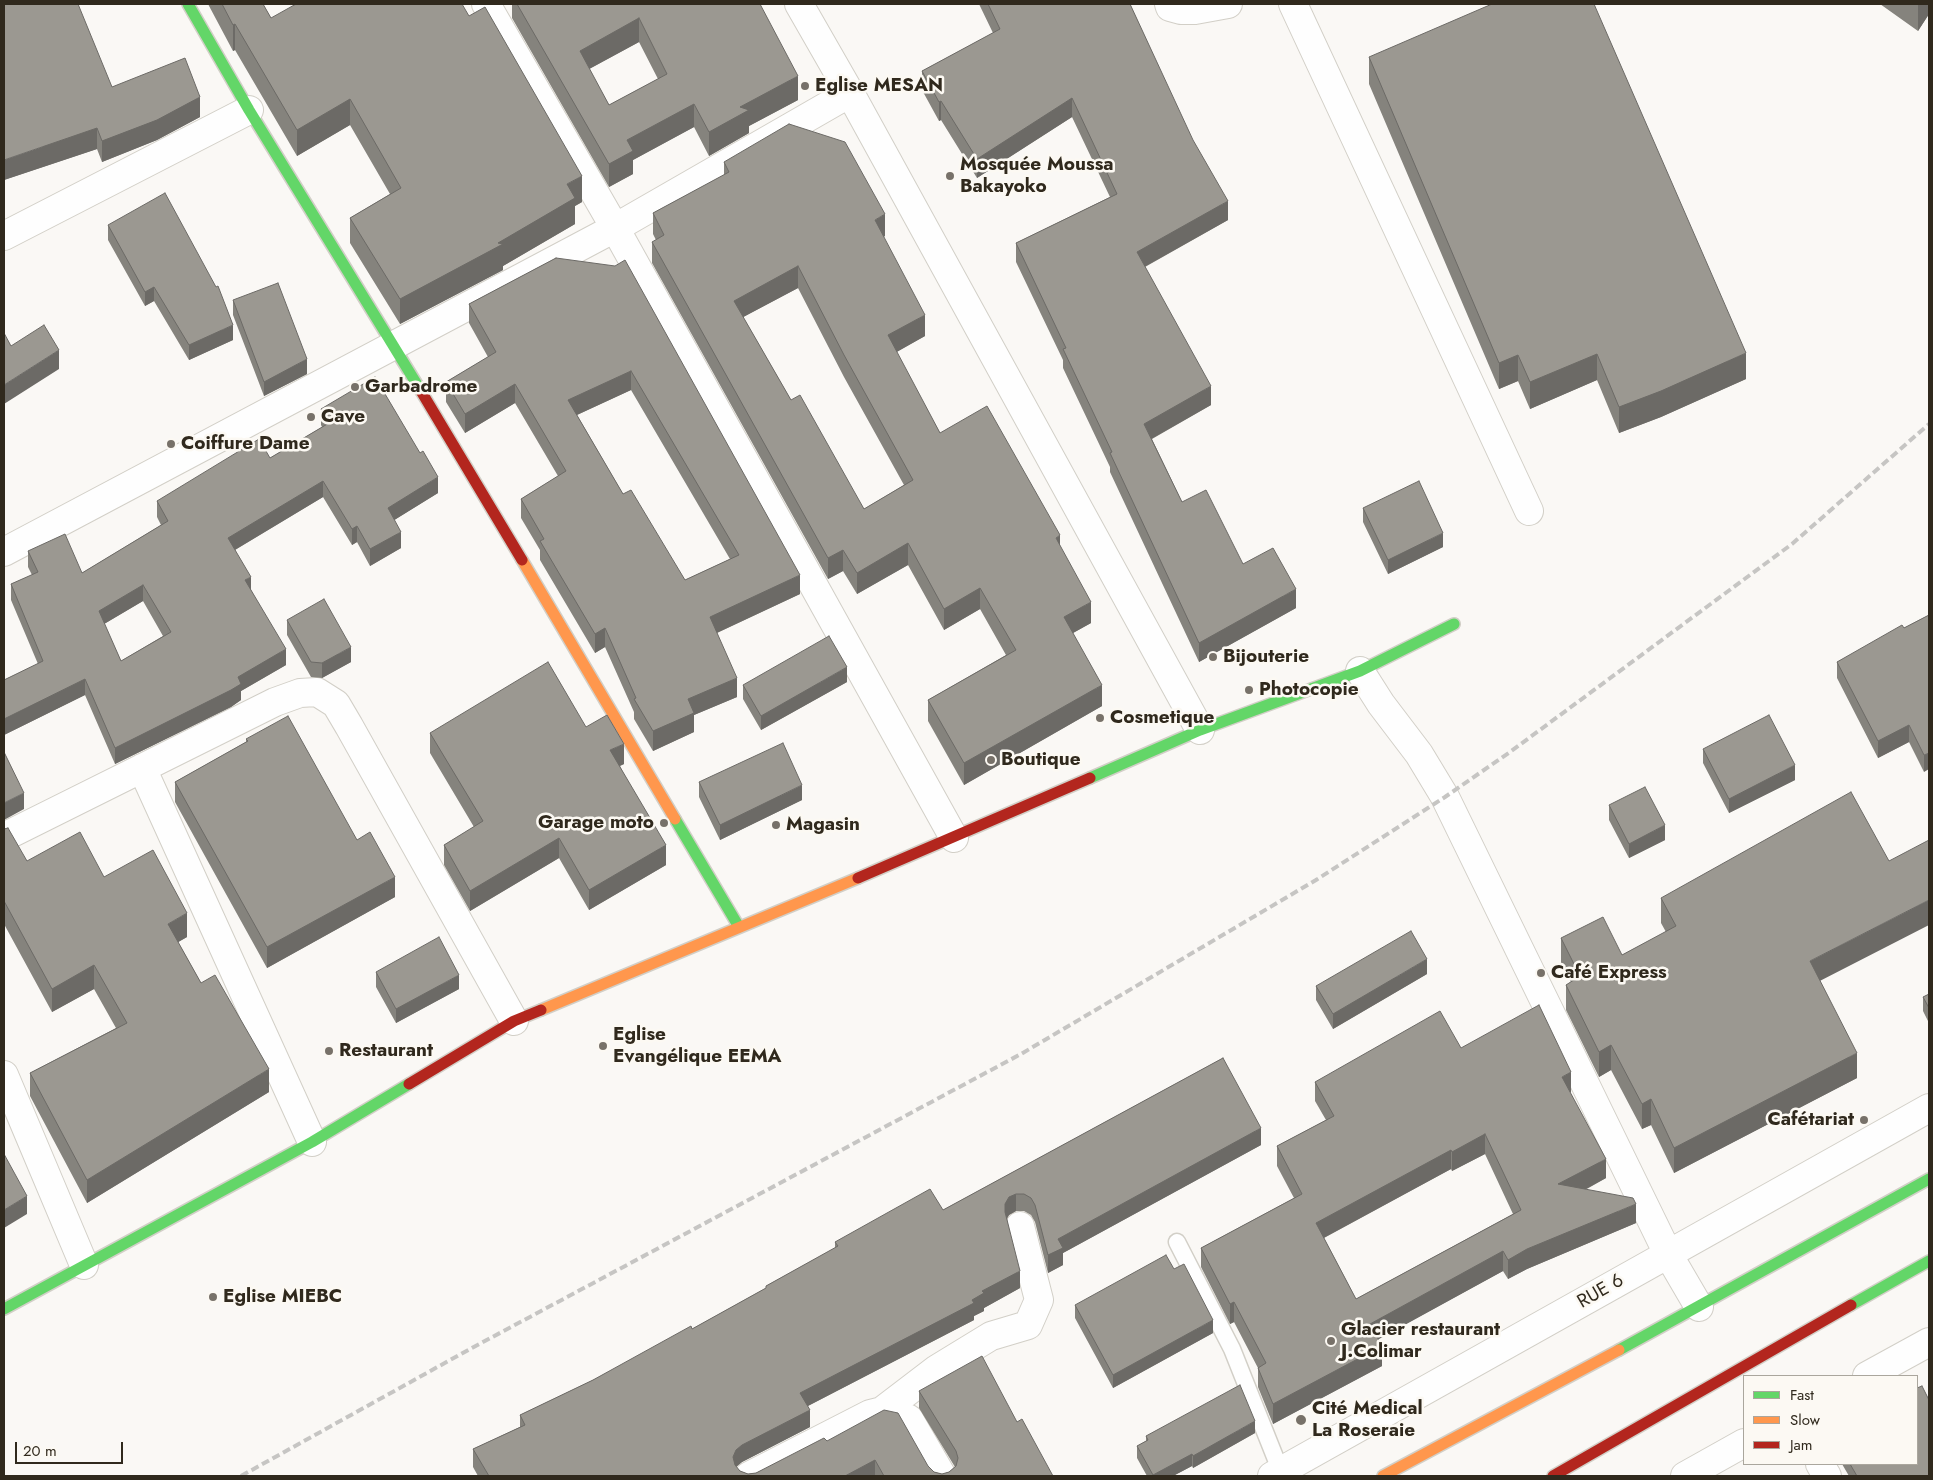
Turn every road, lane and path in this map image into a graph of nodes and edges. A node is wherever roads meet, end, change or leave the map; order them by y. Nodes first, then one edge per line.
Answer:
1 (188, 4) edge
2 (486, 4) edge
3 (799, 4) edge
4 (1168, 4) edge
5 (1228, 4) edge
6 (1293, 4) edge
7 (850, 93) junction
8 (249, 110) junction
9 (615, 228) junction
10 (4, 236) edge
11 (394, 345) junction
12 (1529, 511) dead end
13 (4, 552) edge
14 (1454, 624) dead end
15 (1360, 671) junction
16 (1200, 730) junction
17 (142, 768) junction
18 (4, 836) edge
19 (954, 838) junction
20 (739, 927) junction
21 (514, 1022) junction
22 (4, 1076) edge
23 (1929, 1108) edge
24 (312, 1142) junction
25 (1929, 1179) edge
26 (1020, 1226) dead end
27 (1177, 1242) dead end
28 (1668, 1254) junction
29 (1929, 1261) edge
30 (84, 1265) junction
31 (1699, 1307) junction
32 (4, 1309) edge
33 (1929, 1342) edge
34 (1869, 1375) edge
35 (882, 1411) junction
36 (1743, 1444) edge
37 (1821, 1465) edge
38 (1277, 1474) edge
39 (750, 1476) edge
40 (942, 1476) edge
41 (1383, 1476) edge
42 (1553, 1476) edge
43 (1686, 1476) edge
44 (1827, 1476) edge

1 - 8 street
2 - 9 street
3 - 7 street
4 - 5 street
6 - 12 street
7 - 9 street
7 - 16 street
8 - 10 street
8 - 11 street
9 - 11 street
9 - 19 street
11 - 13 street
11 - 20 street
14 - 15 street
15 - 16 street
15 - 28 street
16 - 19 street
17 - 18 street
17 - 21 street
17 - 24 street
19 - 20 street
20 - 21 street
21 - 24 street
22 - 30 street
23 - 28 street, RUE 6
24 - 30 street
25 - 31 street
26 - 35 street
27 - 38 lane
28 - 31 street
28 - 38 street, RUE 6
29 - 42 street
30 - 32 street
31 - 41 street
33 - 34 street
35 - 39 street
35 - 40 street
36 - 43 street
37 - 44 street

